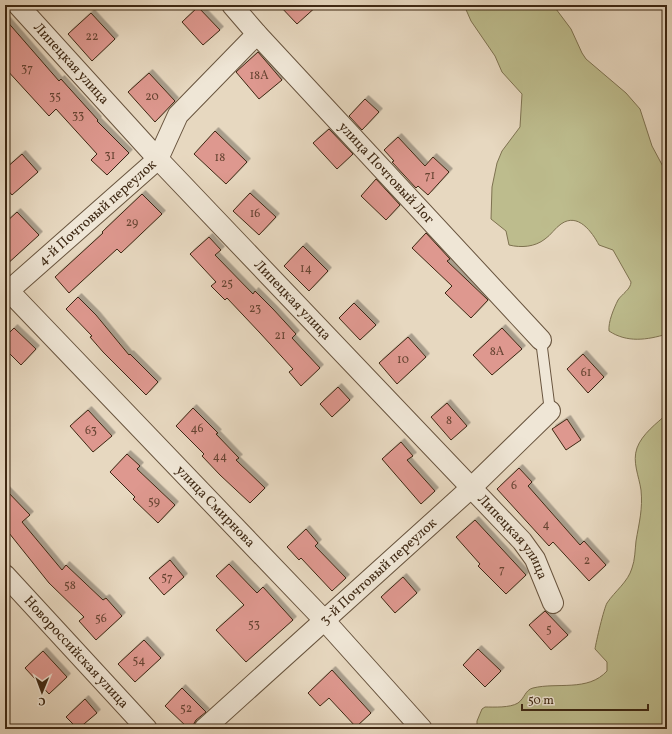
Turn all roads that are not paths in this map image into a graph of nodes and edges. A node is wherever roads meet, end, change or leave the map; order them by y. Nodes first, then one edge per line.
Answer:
1 (18, 5) edge
2 (232, 5) edge
3 (257, 34) junction
4 (158, 159) junction
5 (6, 290) edge
6 (541, 340) joint
7 (550, 411) joint
8 (472, 487) junction
9 (5, 575) edge
10 (553, 603) dead end
11 (325, 621) junction
12 (147, 729) edge
13 (204, 729) edge
14 (422, 729) edge

1 - 4 street, Липецкая улица
2 - 3 street, улица Почтовый Лог
3 - 4 street, 4-й Почтовый переулок
3 - 6 street, улица Почтовый Лог
4 - 5 street, 4-й Почтовый переулок
4 - 8 street, Липецкая улица
5 - 11 street, улица Смирнова
6 - 7 lane
7 - 8 street, 3-й Почтовый переулок
8 - 10 street, Липецкая улица
8 - 11 street, 3-й Почтовый переулок
9 - 12 street, Новороссийская улица
11 - 13 street, 3-й Почтовый переулок
11 - 14 street, улица Смирнова

